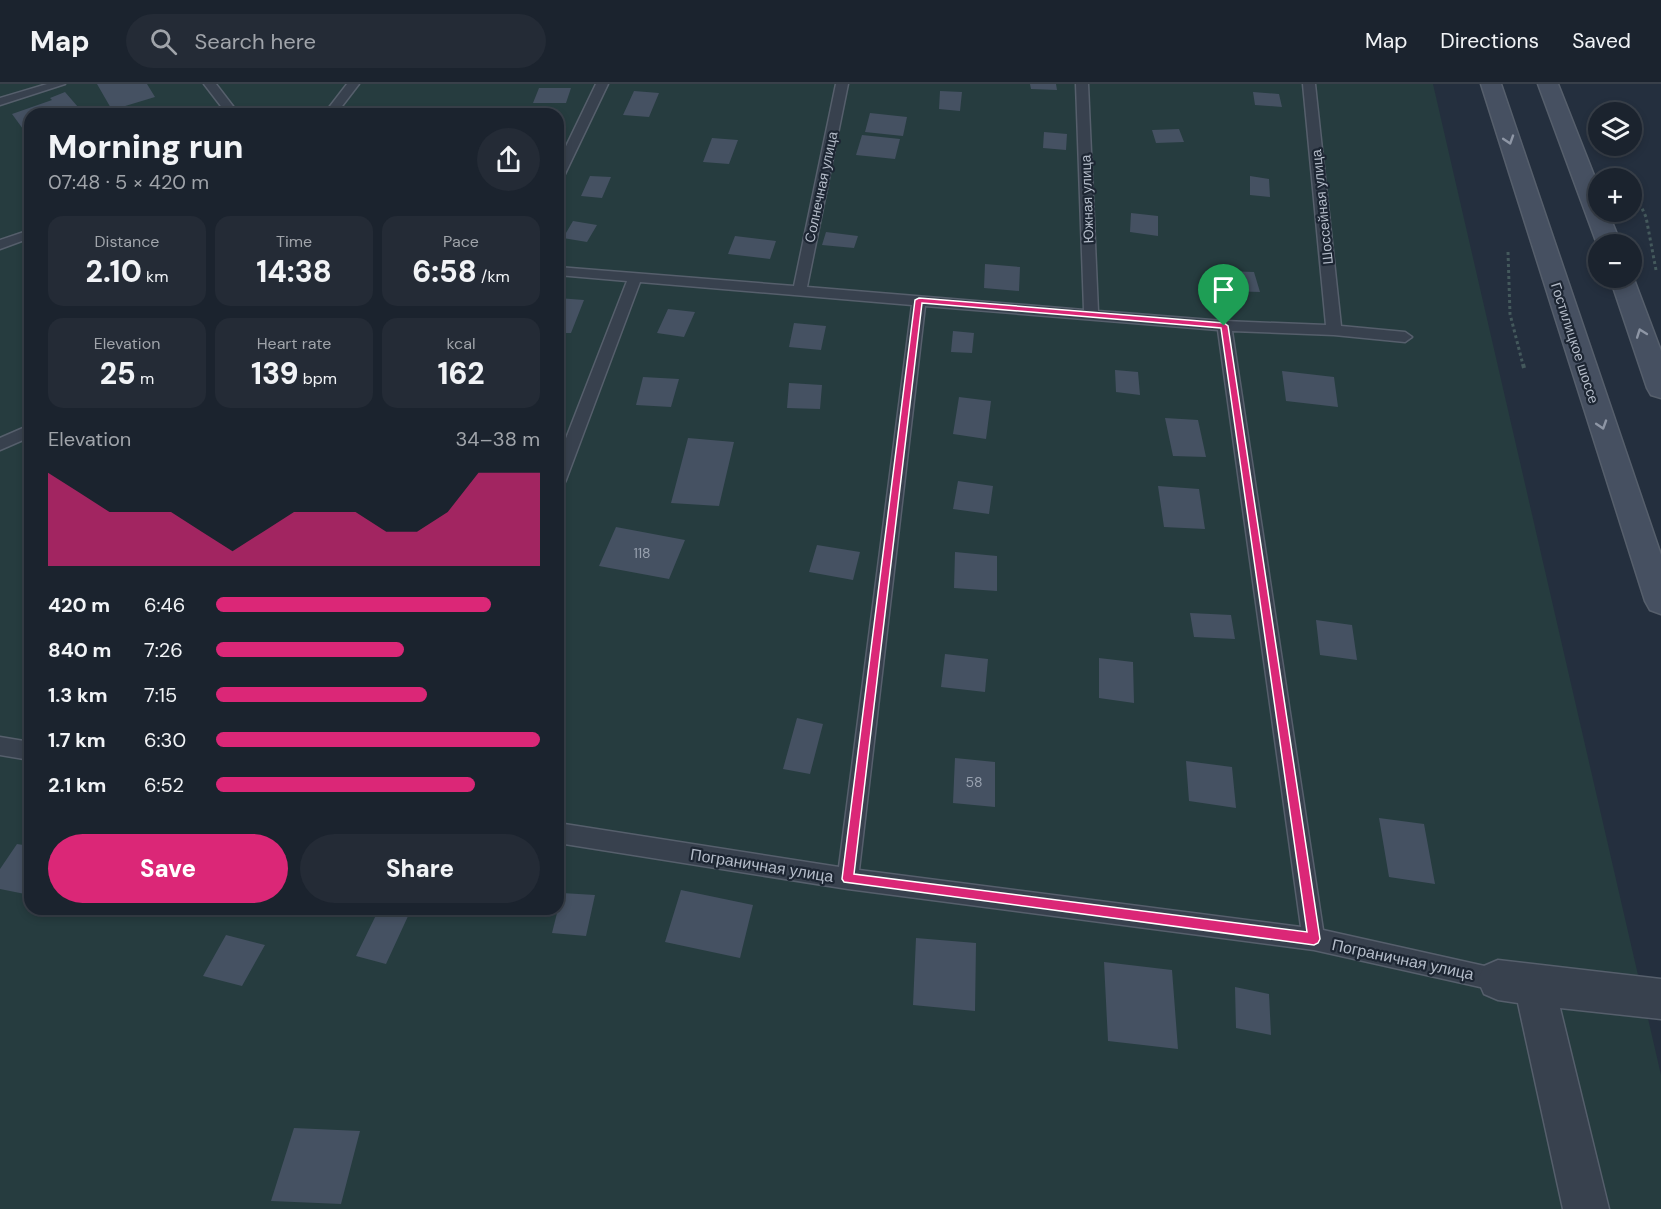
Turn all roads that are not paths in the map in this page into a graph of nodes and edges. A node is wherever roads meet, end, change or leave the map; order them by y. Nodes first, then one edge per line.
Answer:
1 (59, 84) edge
2 (210, 84) edge
3 (353, 84) edge
4 (602, 84) edge
5 (842, 84) edge
6 (1082, 84) edge
7 (1309, 84) edge
8 (1491, 84) edge
9 (1548, 84) edge
10 (0, 102) edge
11 (228, 108) edge
12 (335, 108) edge
13 (564, 163) edge
14 (1605, 234) edge
15 (24, 236) edge
16 (0, 245) edge
17 (564, 271) edge
18 (635, 277) junction
19 (1626, 288) edge
20 (800, 290) junction
21 (919, 300) junction
22 (1091, 314) junction
23 (1224, 326) junction
24 (1334, 330) junction
25 (1405, 337) dead end
26 (1661, 388) edge
27 (24, 434) edge
28 (0, 444) edge
29 (564, 464) edge
30 (1660, 597) edge
31 (0, 746) edge
32 (24, 750) edge
33 (564, 834) edge
34 (848, 879) junction
35 (1314, 939) junction
36 (1516, 983) junction
37 (1661, 999) edge
38 (1586, 1209) edge

1 - 10 lane
2 - 11 lane
3 - 12 lane
4 - 13 lane
5 - 20 lane, Солнечная улица
6 - 22 lane, Южная улица
7 - 24 lane, Шоссейная улица
8 -> 30 main road, Гостилицкое шоссе
9 - 14 main road
15 - 16 lane
17 - 18 lane
18 - 20 lane
18 - 29 lane
26 -> 19 main road
20 - 21 lane
21 - 22 lane
21 - 34 lane
22 - 23 lane
23 - 24 lane
23 - 35 lane
24 - 25 lane
27 - 28 lane
31 - 32 lane
33 - 34 lane, Пограничная улица
34 - 35 lane, Пограничная улица
35 - 36 lane, Пограничная улица
36 - 37 street
36 - 38 street

